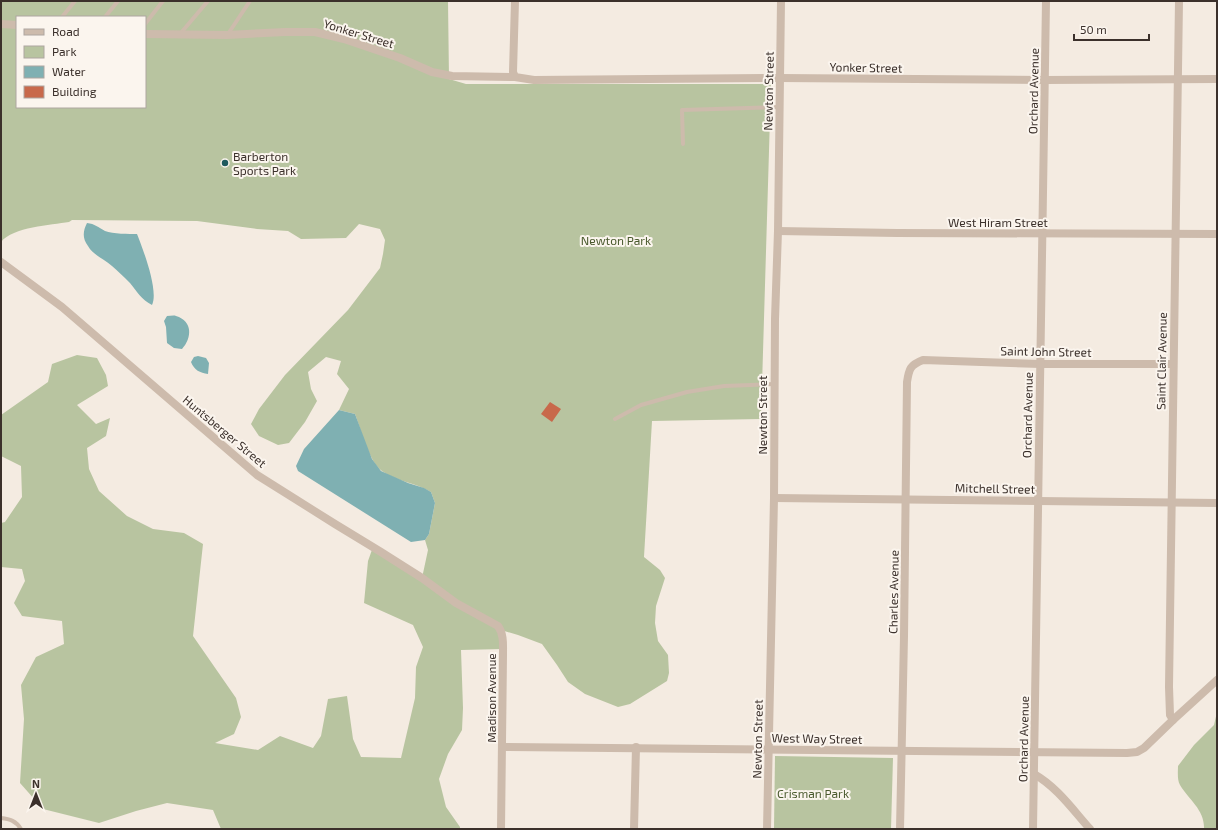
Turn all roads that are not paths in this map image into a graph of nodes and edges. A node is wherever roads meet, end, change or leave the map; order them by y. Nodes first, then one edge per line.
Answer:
1 (75, 1) edge
2 (118, 1) edge
3 (163, 1) edge
4 (208, 1) edge
5 (250, 1) edge
6 (515, 1) edge
7 (781, 1) edge
8 (1046, 1) edge
9 (1179, 1) edge
10 (63, 16) edge
11 (106, 16) edge
12 (146, 23) edge
13 (1, 24) edge
14 (16, 25) edge
15 (146, 34) edge
16 (180, 34) junction
17 (227, 34) junction
18 (515, 77) junction
19 (779, 78) junction
20 (1177, 79) junction
21 (1217, 79) edge
22 (1045, 80) junction
23 (779, 107) junction
24 (683, 144) dead end
25 (778, 231) junction
26 (1042, 234) junction
27 (1176, 234) junction
28 (1217, 234) edge
29 (1, 262) edge
30 (919, 362) joint
31 (1040, 364) junction
32 (1173, 364) junction
33 (774, 384) junction
34 (615, 419) dead end
35 (774, 498) junction
36 (906, 500) junction
37 (1038, 501) junction
38 (1171, 502) junction
39 (1217, 503) edge
40 (448, 598) joint
41 (1217, 680) edge
42 (1173, 720) junction
43 (502, 746) junction
44 (636, 747) junction
45 (769, 749) junction
46 (901, 752) junction
47 (1034, 752) junction
48 (1034, 774) junction
49 (1, 818) edge
50 (21, 829) edge
51 (501, 829) edge
52 (634, 829) edge
53 (767, 829) edge
54 (900, 829) edge
55 (1033, 829) edge
56 (1090, 829) edge

1 - 10 lane
2 - 11 lane
3 - 12 lane
4 - 16 lane
5 - 17 lane
6 - 18 street
7 - 19 street, Newton Street
8 - 22 street, Orchard Avenue
9 - 20 street, Saint Clair Avenue
13 - 14 street
15 - 16 street, Yonker Street
16 - 17 street, Yonker Street
17 - 18 street, Yonker Street
18 - 19 street, Yonker Street
19 - 22 street, Yonker Street
19 - 23 street, Newton Street
20 - 21 street, Yonker Street
20 - 22 street, Yonker Street
20 - 27 street, Saint Clair Avenue
22 - 26 street, Orchard Avenue
23 - 24 lane
23 - 25 street, Newton Street
25 - 26 street, West Hiram Street
25 - 33 street, Newton Street
26 - 27 street, West Hiram Street
26 - 31 street, Orchard Avenue
27 - 28 street, West Hiram Street
27 - 32 street, Saint Clair Avenue
29 - 40 street, Huntsberger Street
30 - 31 street, Saint John Street
30 - 36 street, Charles Avenue
31 - 32 street, Saint John Street
31 - 37 street, Orchard Avenue
32 - 38 street, Saint Clair Avenue
33 - 34 lane
33 - 35 street, Newton Street
35 - 36 street, Mitchell Street
35 - 45 street, Newton Street
36 - 37 street, Mitchell Street
36 - 46 street, Charles Avenue
37 - 38 street, Mitchell Street
37 - 47 street, Orchard Avenue
38 - 39 street, Mitchell Street
38 - 42 street, Saint Clair Avenue
40 - 43 street, Madison Avenue
41 - 42 street, West Way Street
42 - 47 street, West Way Street
43 - 44 street, West Way Street
43 - 51 street, Madison Avenue
44 - 45 street, West Way Street
44 - 52 street
45 - 46 street, West Way Street
45 - 53 street, Newton Street
46 - 47 street, West Way Street
46 - 54 street, Charles Avenue
47 - 48 street, Orchard Avenue
48 - 55 street, Orchard Avenue
48 - 56 street
49 - 50 lane

